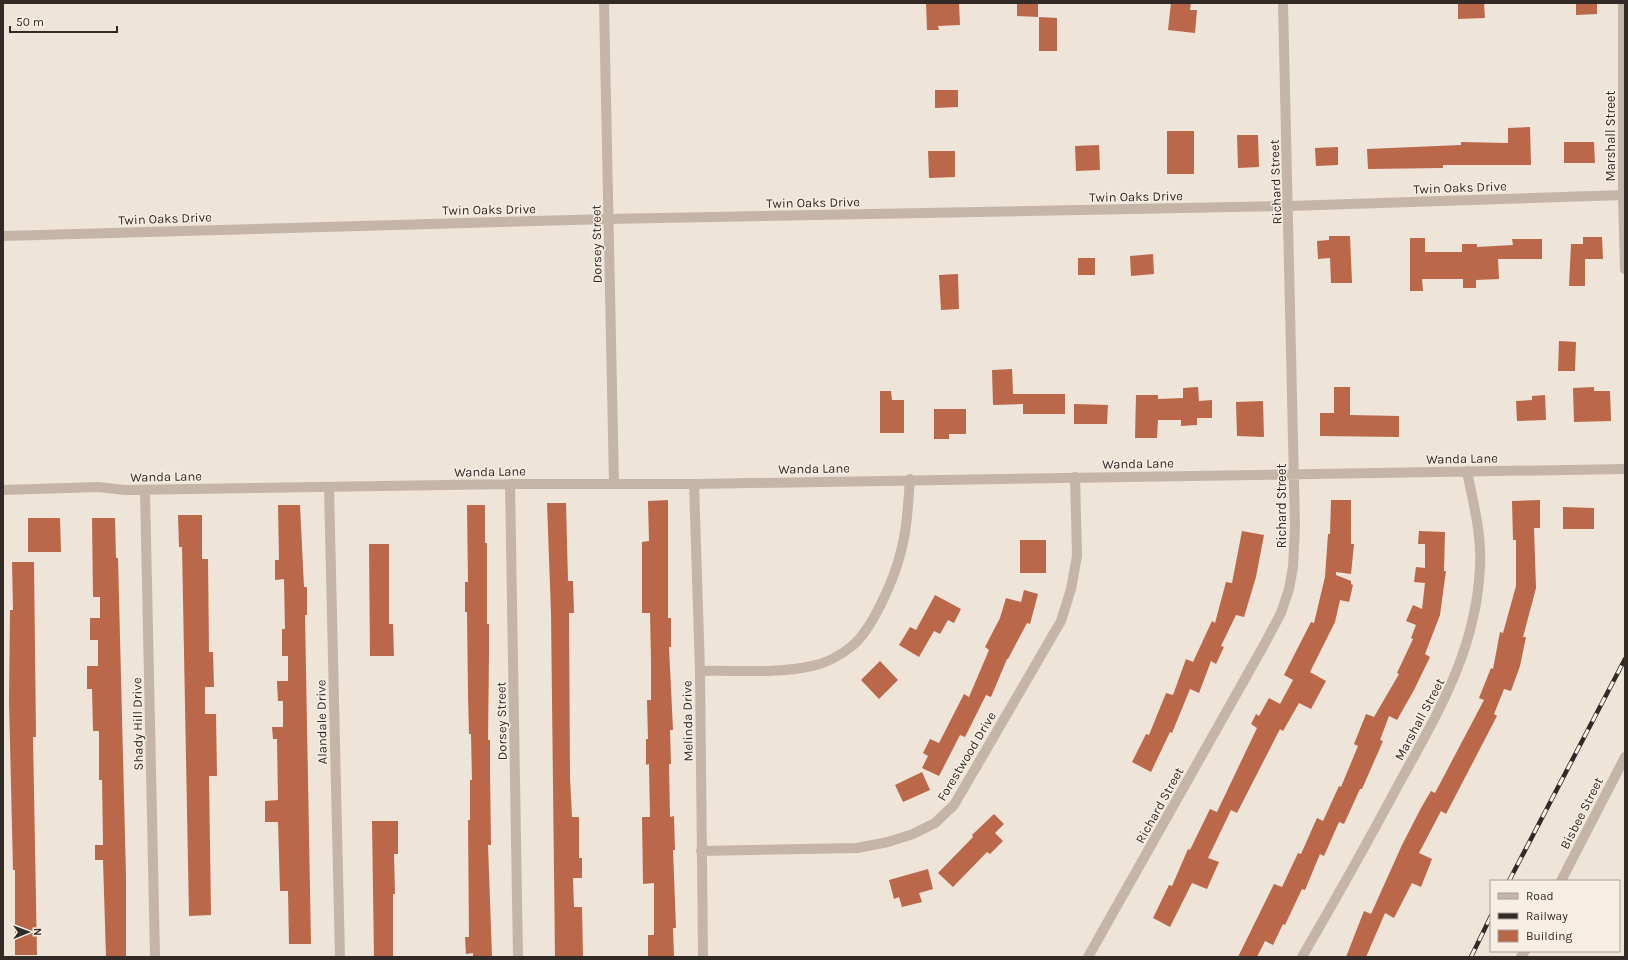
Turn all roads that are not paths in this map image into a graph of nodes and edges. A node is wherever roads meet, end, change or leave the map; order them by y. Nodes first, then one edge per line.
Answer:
1 (604, 3) edge
2 (1283, 3) edge
3 (1623, 3) edge
4 (1623, 195) junction
5 (1289, 206) junction
6 (608, 219) junction
7 (3, 236) edge
8 (1625, 269) edge
9 (1625, 469) edge
10 (1467, 471) junction
11 (1295, 475) junction
12 (1075, 477) junction
13 (910, 480) junction
14 (510, 484) junction
15 (614, 484) junction
16 (694, 484) junction
17 (329, 487) junction
18 (3, 490) edge
19 (145, 490) junction
20 (700, 671) junction
21 (1625, 757) edge
22 (701, 850) junction
23 (1562, 880) edge
24 (155, 957) edge
25 (340, 957) edge
26 (518, 957) edge
27 (703, 957) edge
28 (1088, 957) edge
29 (1302, 957) edge

1 - 6 street, Dorsey Street
2 - 5 street, Richard Street
3 - 4 street, Marshall Street
4 - 5 street, Twin Oaks Drive
4 - 8 street, Marshall Street
5 - 6 street, Twin Oaks Drive
5 - 11 street, Richard Street
6 - 7 street, Twin Oaks Drive
6 - 15 street, Dorsey Street
9 - 10 street, Wanda Lane
10 - 11 street, Wanda Lane
10 - 29 street, Marshall Street
11 - 12 street, Wanda Lane
11 - 28 street, Richard Street
12 - 13 street, Wanda Lane
12 - 22 street, Forestwood Drive
13 - 16 street, Wanda Lane
13 - 20 street
14 - 15 street, Wanda Lane
14 - 17 street, Wanda Lane
14 - 26 street, Dorsey Street
15 - 16 street, Wanda Lane
16 - 20 street, Melinda Drive
17 - 19 street, Wanda Lane
17 - 25 street, Alandale Drive
18 - 19 street, Wanda Lane
19 - 24 street, Shady Hill Drive
20 - 22 street, Melinda Drive
21 - 23 street, Bisbee Street
22 - 27 street, Melinda Drive

